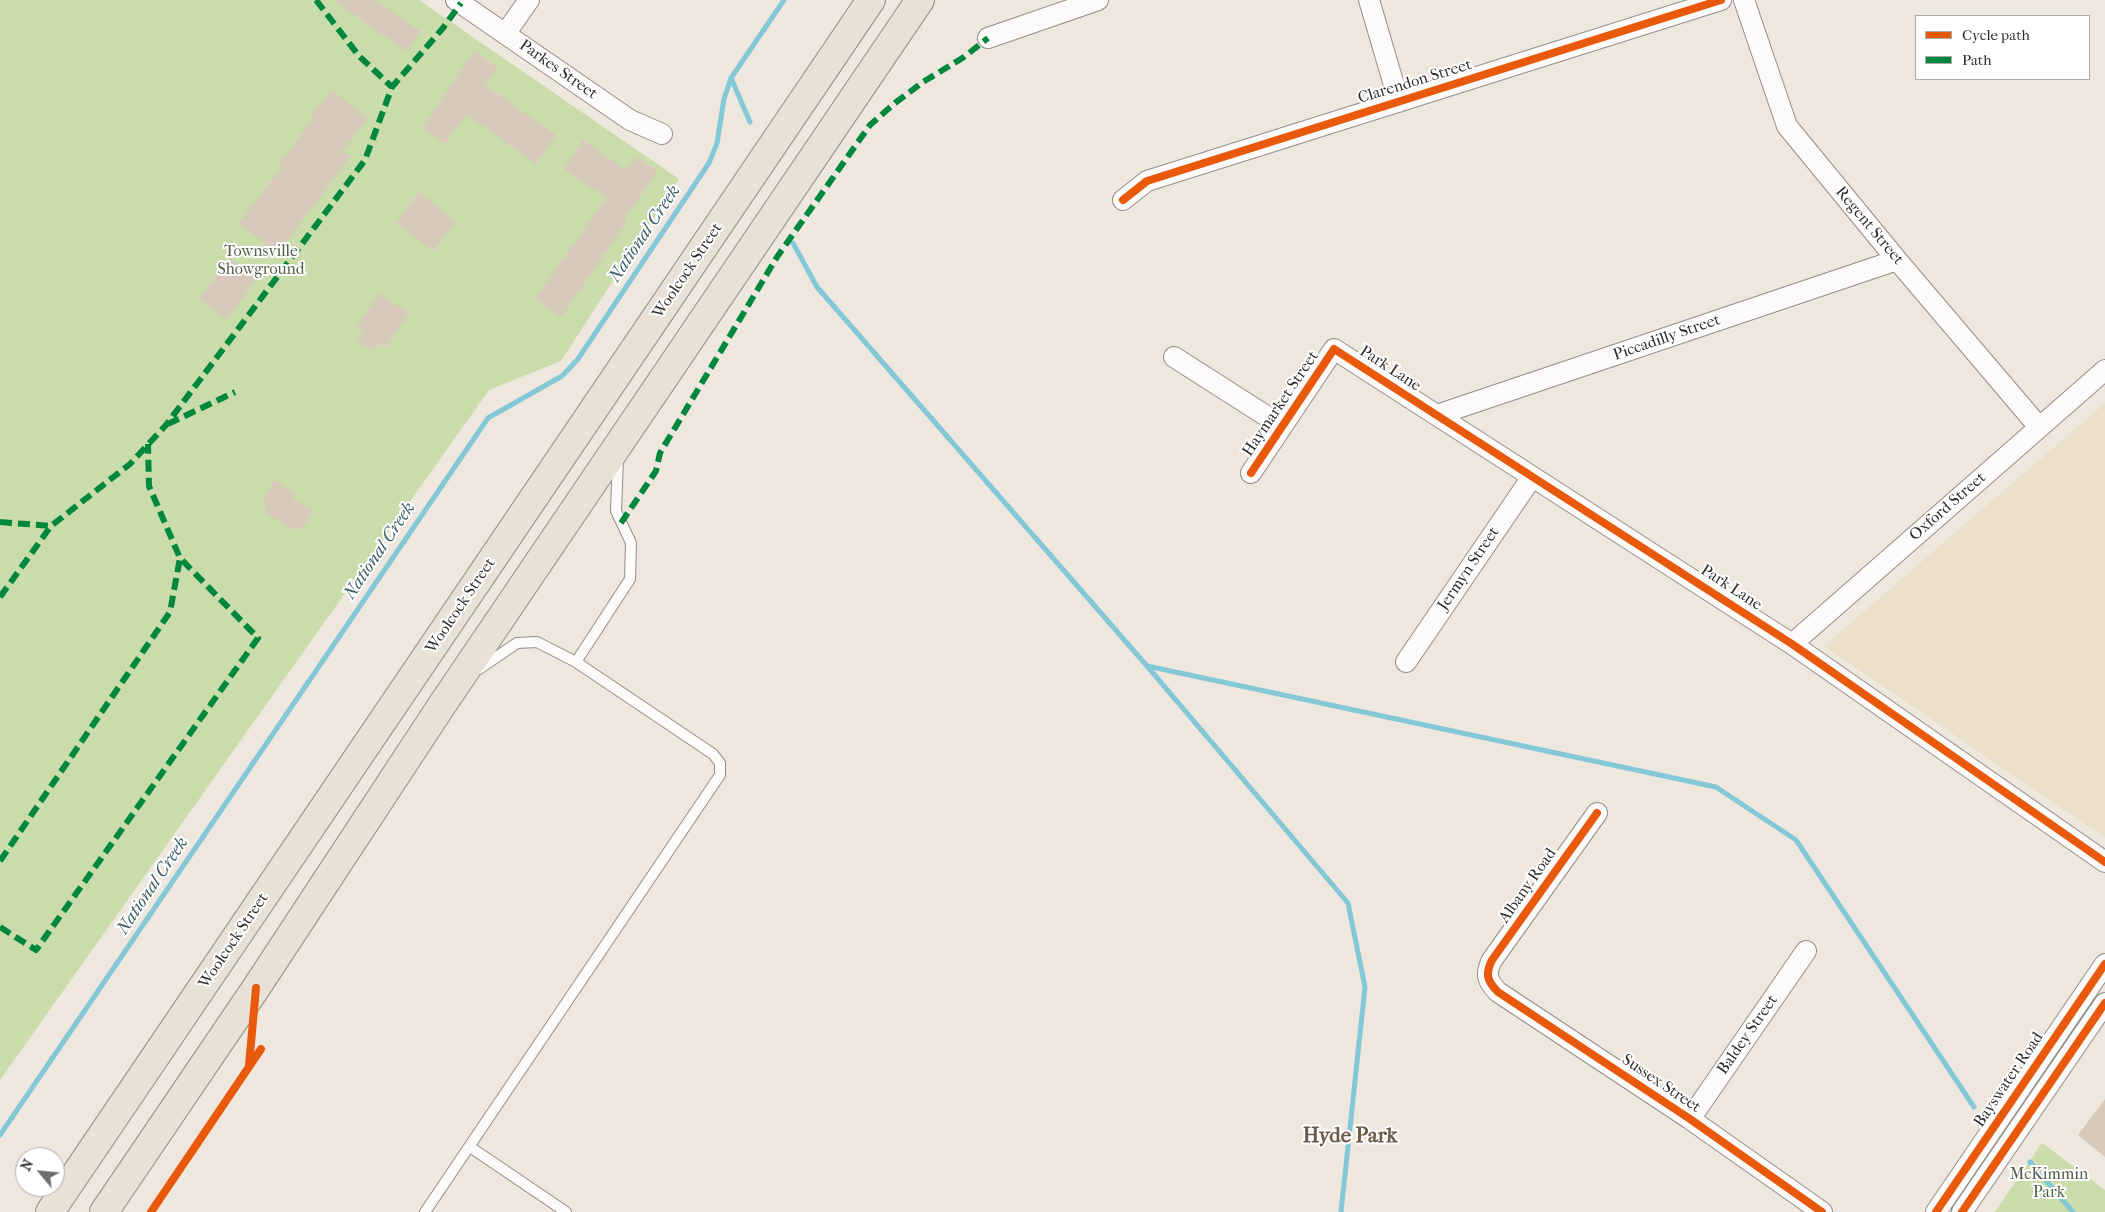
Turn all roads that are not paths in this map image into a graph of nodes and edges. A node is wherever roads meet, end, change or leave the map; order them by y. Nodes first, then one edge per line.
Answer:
1 (456, 0) edge
2 (528, 0) edge
3 (871, 0) edge
4 (920, 0) edge
5 (1098, 0) edge
6 (1368, 0) edge
7 (1721, 0) edge
8 (1744, 0) edge
9 (505, 34) junction
10 (988, 38) dead end
11 (1399, 102) junction
12 (662, 134) dead end
13 (1122, 200) dead end
14 (1897, 260) junction
15 (1334, 349) joint
16 (1174, 357) dead end
17 (2105, 370) edge
18 (1437, 415) junction
19 (1282, 426) junction
20 (2039, 427) junction
21 (620, 442) junction
22 (1251, 474) dead end
23 (1532, 477) junction
24 (1792, 644) junction
25 (576, 662) junction
26 (1406, 662) dead end
27 (442, 705) junction
28 (1596, 813) dead end
29 (2105, 862) edge
30 (1806, 951) dead end
31 (2105, 964) edge
32 (1487, 977) joint
33 (256, 988) junction
34 (2105, 1003) edge
35 (1690, 1119) junction
36 (470, 1147) junction
37 (50, 1212) edge
38 (104, 1212) edge
39 (124, 1212) edge
40 (425, 1212) edge
41 (566, 1212) edge
42 (1822, 1212) edge
43 (1936, 1212) edge
44 (1962, 1212) edge

1 - 9 street, Parkes Street
2 - 9 street
3 - 37 main road, Woolcock Street
4 - 21 main road
5 - 10 street
6 - 11 street
7 - 11 street, Clarendon Street
8 - 14 street, Regent Street
9 - 12 street, Parkes Street
11 - 13 street, Clarendon Street
14 - 18 street, Piccadilly Street
14 - 20 street, Regent Street
15 - 18 street, Park Lane
15 - 19 street, Haymarket Street
16 - 19 street
17 - 20 street, Oxford Street
18 - 23 street, Park Lane
19 - 22 street, Haymarket Street
20 - 24 street, Oxford Street
21 - 25 lane
21 - 27 main road
23 - 24 street, Park Lane
23 - 26 street, Jermyn Street
24 - 29 street, Park Lane
25 - 27 lane
25 - 36 lane
27 - 33 main road
28 - 32 street, Albany Road
30 - 35 street, Baldey Street
31 - 43 street, Bayswater Road
32 - 35 street, Sussex Street
33 - 38 main road
33 - 39 main road
34 - 44 street
35 - 42 street, Sussex Street
36 - 40 lane
36 - 41 lane

